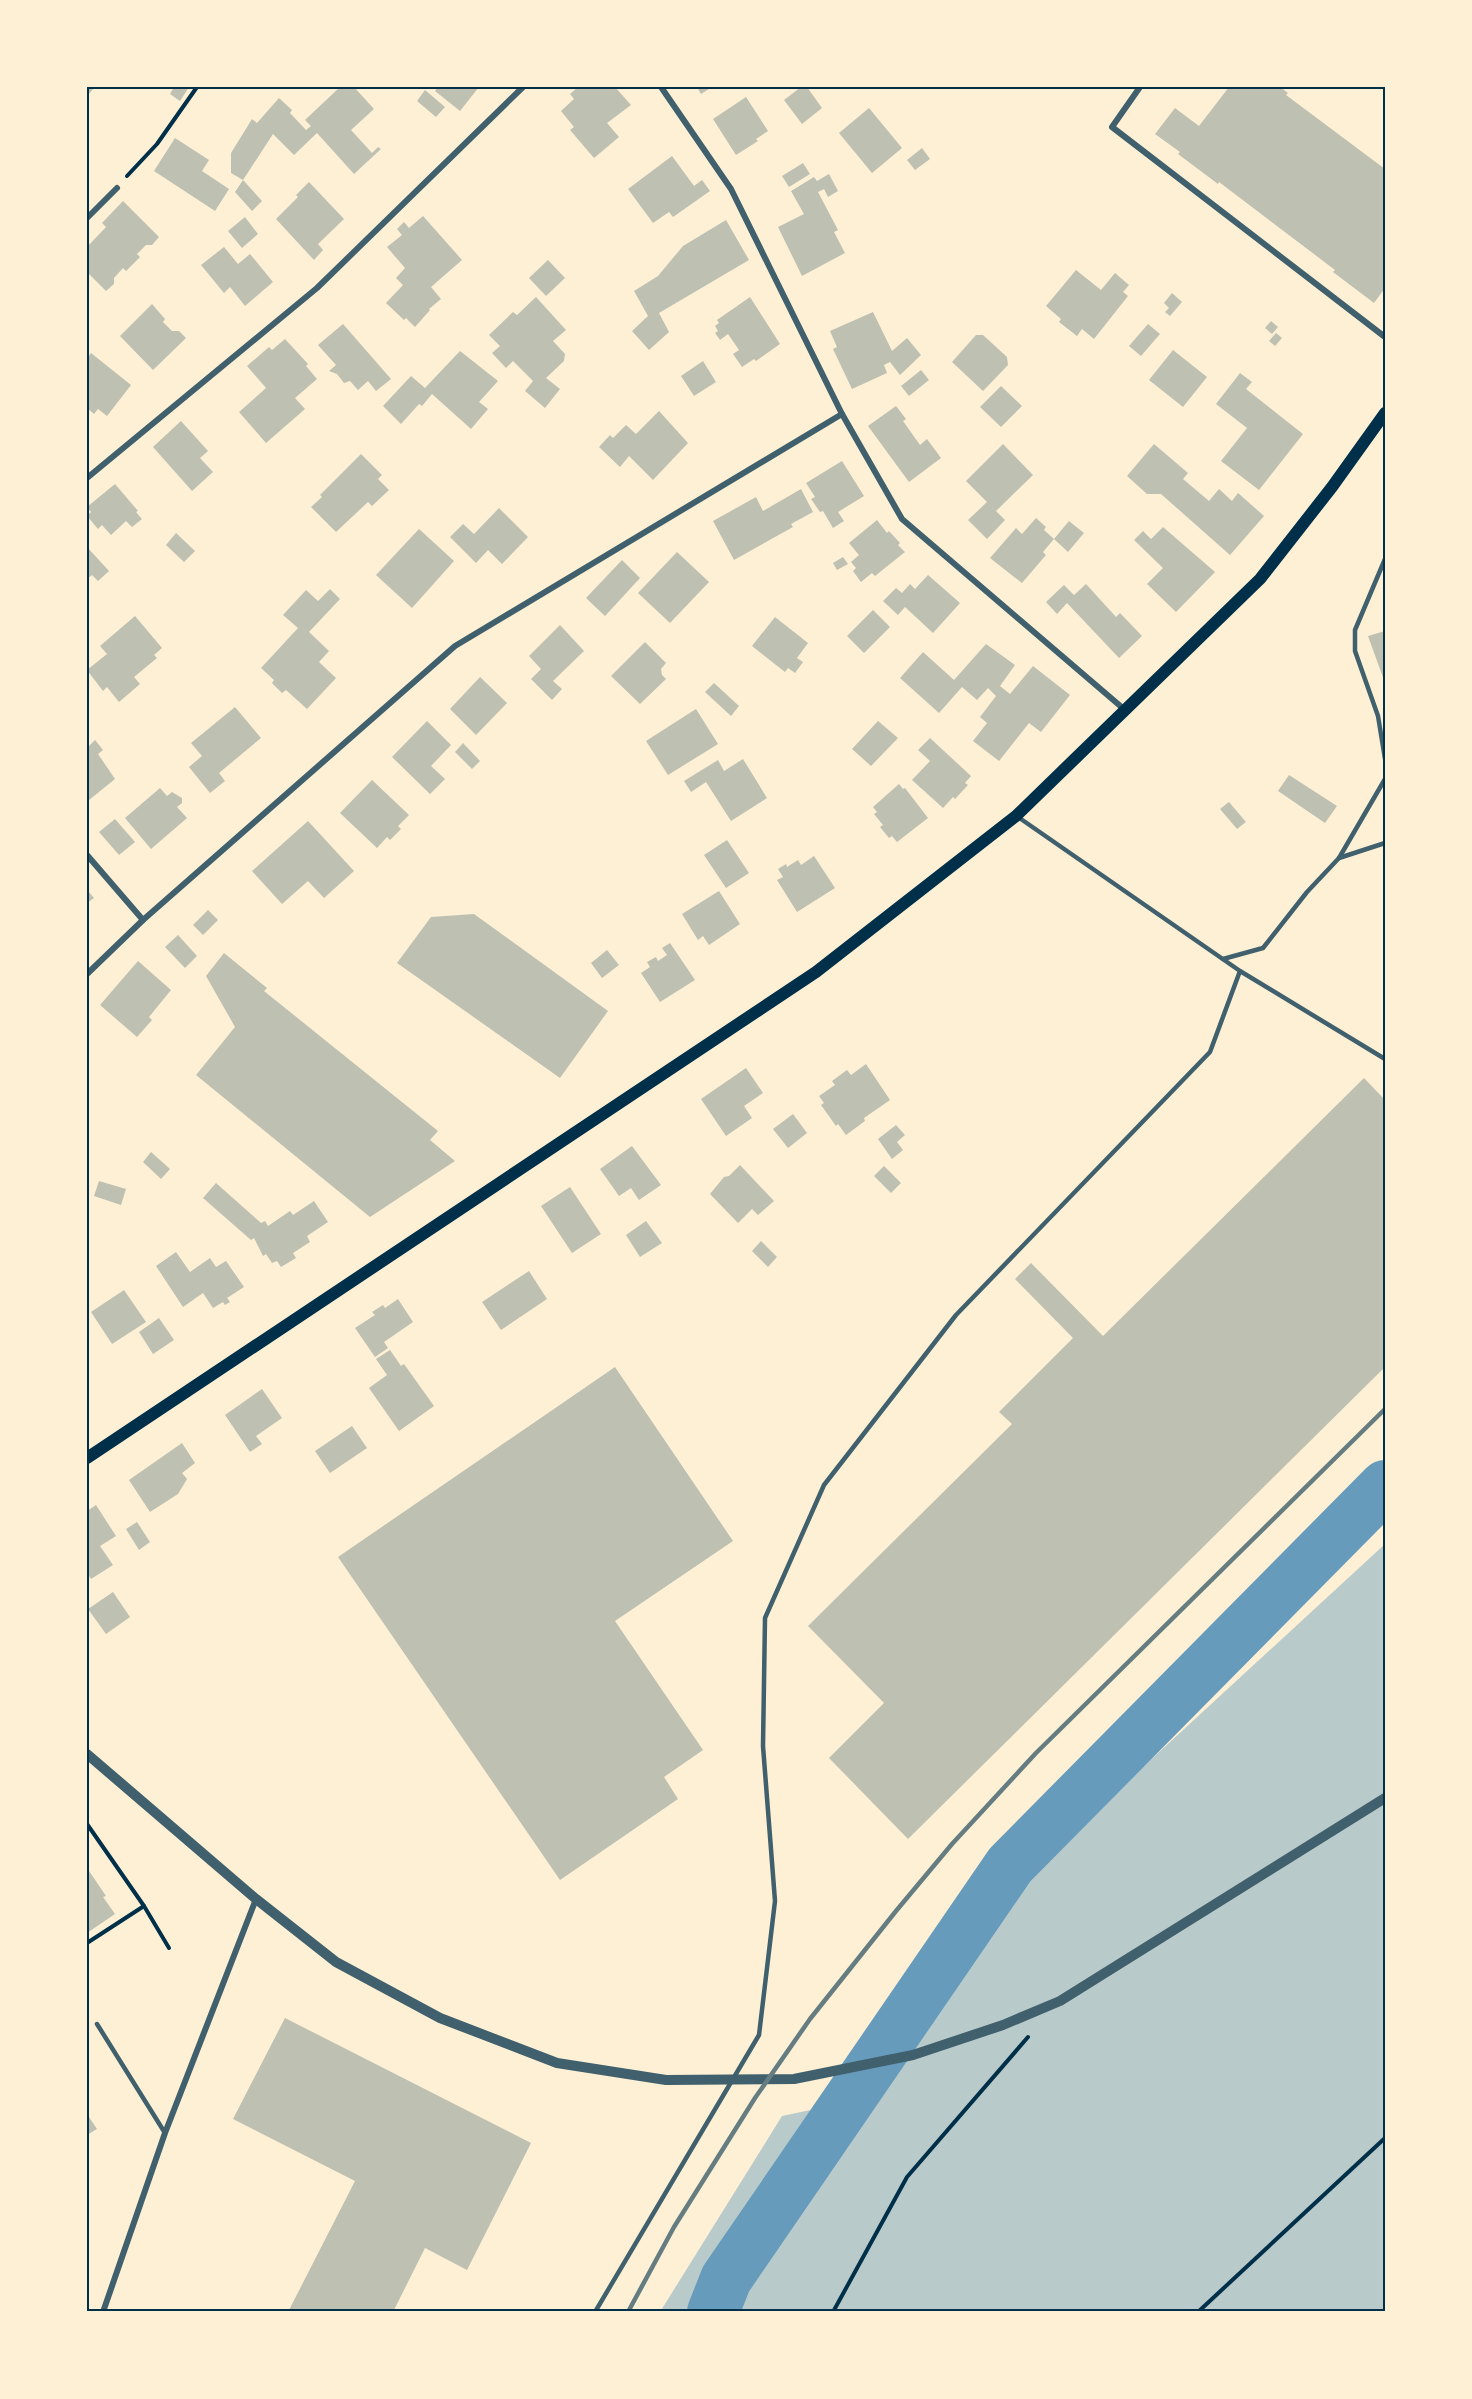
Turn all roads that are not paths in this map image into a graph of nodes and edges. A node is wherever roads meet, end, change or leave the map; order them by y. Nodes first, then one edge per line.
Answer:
1 (523, 87) edge
2 (661, 87) edge
3 (1140, 87) edge
4 (117, 188) road end
5 (87, 218) edge
6 (1385, 337) edge
7 (842, 414) junction
8 (1385, 414) edge
9 (87, 478) edge
10 (1385, 559) edge
11 (1125, 710) junction
12 (1385, 759) edge
13 (1385, 779) edge
14 (1016, 816) junction
15 (1385, 843) edge
16 (87, 855) edge
17 (1338, 858) junction
18 (143, 920) junction
19 (1223, 959) junction
20 (1240, 971) junction
21 (87, 974) edge
22 (1385, 1059) edge
23 (87, 1458) edge
24 (87, 1754) edge
25 (1385, 1798) edge
26 (256, 1899) junction
27 (97, 2024) dead end
28 (165, 2133) junction
29 (103, 2312) edge
30 (595, 2312) edge

1 - 9 street
2 - 7 street
3 - 6 street
4 - 5 street
7 - 11 street
7 - 18 street
8 - 11 main road
10 - 12 lane
11 - 14 main road
13 - 17 lane
14 - 19 lane
14 - 23 main road
15 - 17 lane
16 - 18 street
17 - 19 lane
18 - 21 street
19 - 20 lane
20 - 22 lane
20 - 30 lane
24 - 26 street
25 - 26 street
26 - 28 street
27 - 28 lane
28 - 29 street

